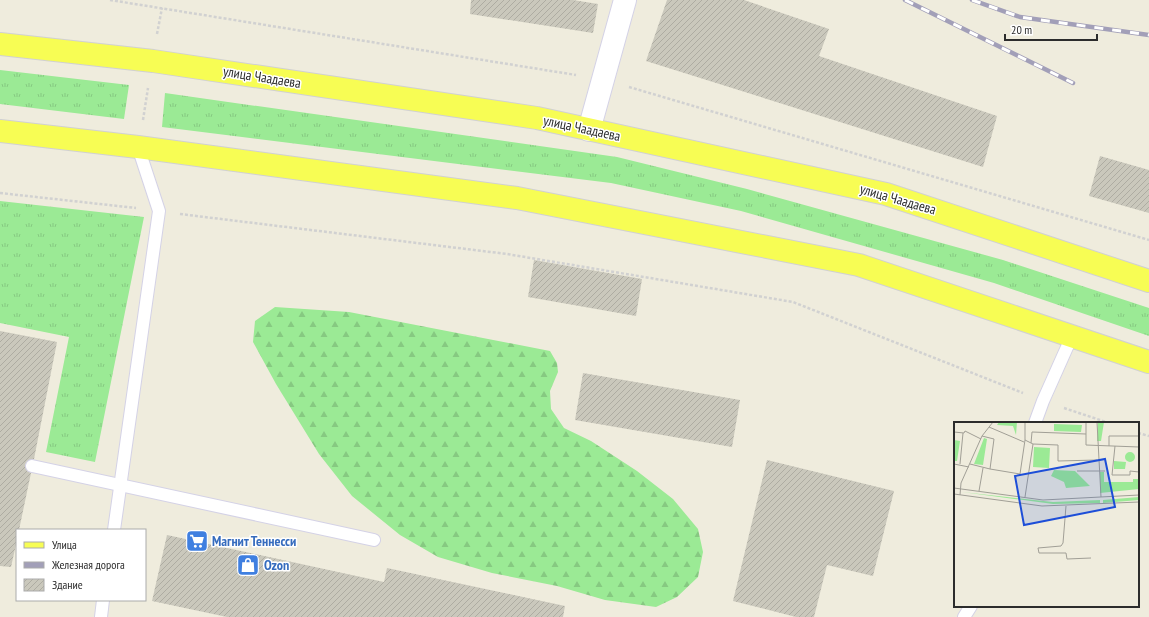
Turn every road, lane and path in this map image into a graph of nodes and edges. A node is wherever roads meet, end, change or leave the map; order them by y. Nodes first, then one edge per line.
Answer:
1 (110, 0) edge
2 (624, 0) edge
3 (0, 44) edge
4 (603, 80) junction
5 (589, 130) junction
6 (0, 131) edge
7 (138, 147) junction
8 (0, 193) edge
9 (159, 211) junction
10 (1149, 240) edge
11 (1149, 282) edge
12 (1072, 336) junction
13 (1149, 362) edge
14 (1043, 401) junction
15 (1035, 422) edge
16 (1106, 422) edge
17 (1139, 433) edge
18 (1149, 436) edge
19 (32, 466) dead end
20 (120, 485) junction
21 (114, 529) edge
22 (374, 540) dead end
23 (104, 601) edge
24 (970, 607) edge
25 (104, 616) edge
26 (964, 617) edge

1 - 4 path
2 - 4 street
3 - 5 main road, улица Чаадаева
4 - 5 street
4 - 10 path
5 - 11 main road, улица Чаадаева
6 - 7 main road
7 - 9 lane
7 - 12 main road
8 - 9 path
9 - 14 path
9 - 20 lane
12 - 13 main road
12 - 14 lane
14 - 15 lane
14 - 16 path
17 - 18 path
19 - 20 lane
20 - 21 lane
20 - 22 lane
23 - 25 lane
24 - 26 lane

